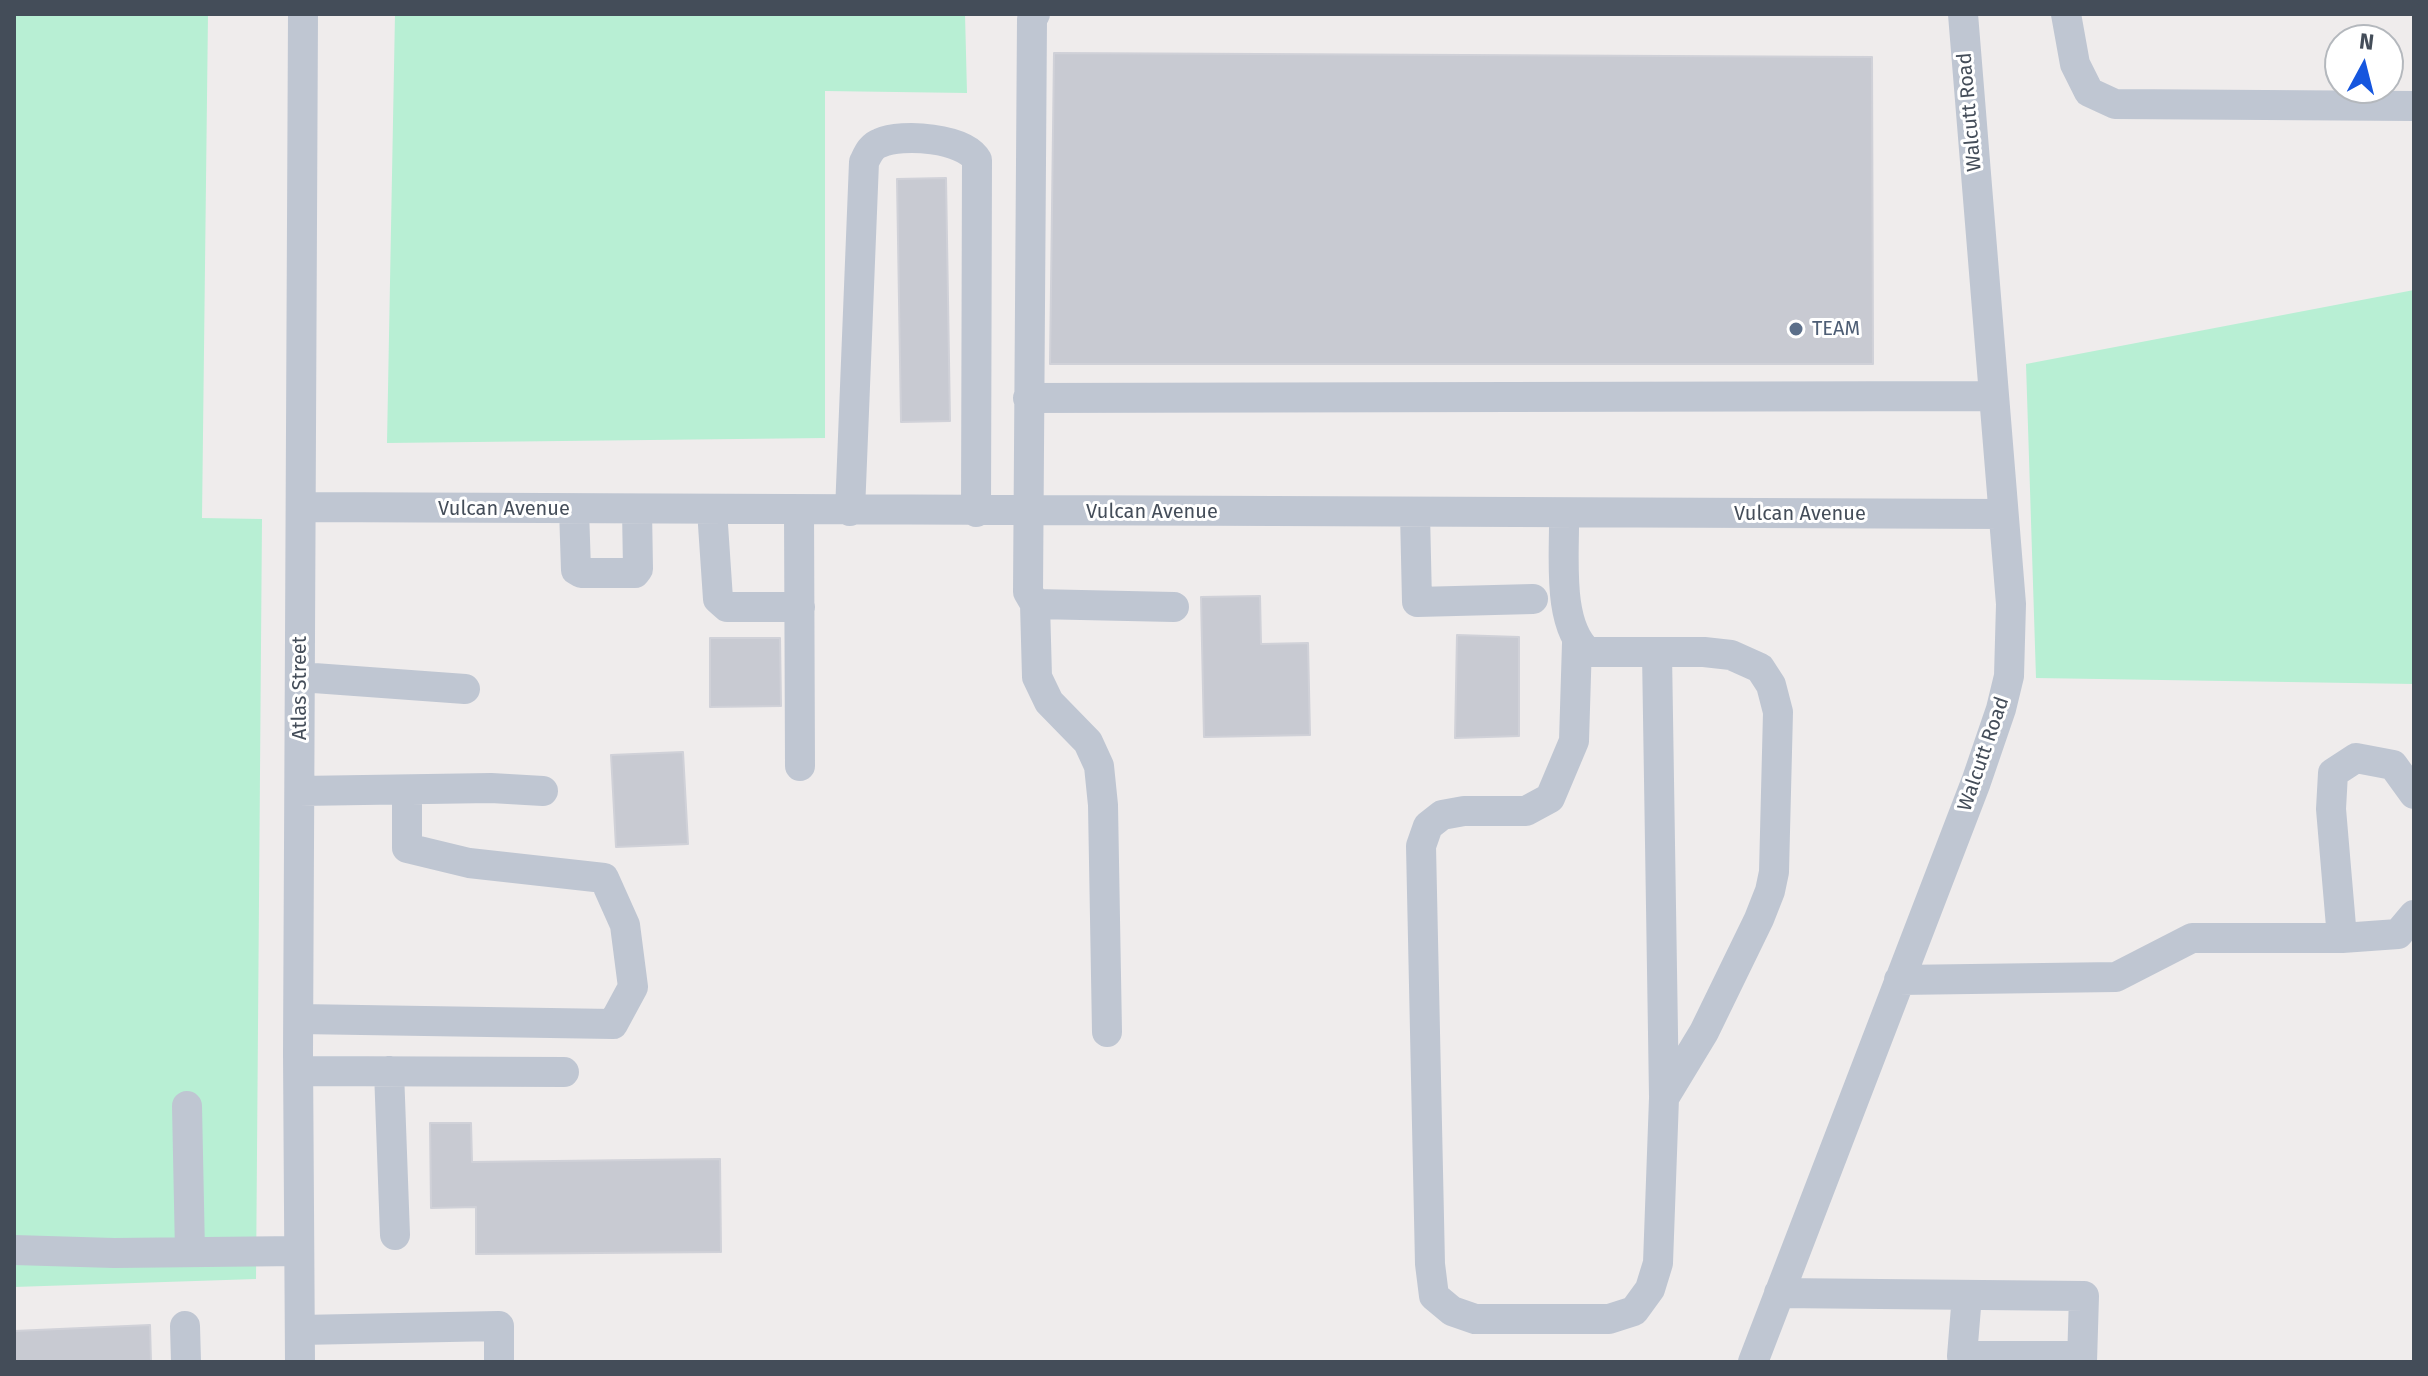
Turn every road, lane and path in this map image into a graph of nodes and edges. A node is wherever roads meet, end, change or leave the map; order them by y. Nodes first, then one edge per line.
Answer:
1 (303, 14) edge
2 (1035, 14) edge
3 (1963, 14) edge
4 (2066, 14) edge
5 (2414, 106) edge
6 (1994, 396) junction
7 (1028, 398) junction
8 (301, 507) junction
9 (574, 509) junction
10 (637, 510) junction
11 (712, 510) junction
12 (799, 511) junction
13 (850, 511) junction
14 (976, 512) junction
15 (1027, 512) junction
16 (1415, 513) junction
17 (1564, 513) junction
18 (2003, 514) junction
19 (1533, 599) dead end
20 (1035, 604) junction
21 (800, 607) junction
22 (1174, 607) dead end
23 (1577, 643) junction
24 (1657, 653) junction
25 (300, 677) junction
26 (465, 689) dead end
27 (800, 766) dead end
28 (407, 790) junction
29 (300, 791) junction
30 (543, 791) dead end
31 (2414, 794) edge
32 (2414, 915) edge
33 (2342, 938) junction
34 (1899, 980) junction
35 (299, 1019) junction
36 (1107, 1032) dead end
37 (299, 1071) junction
38 (389, 1071) junction
39 (564, 1072) dead end
40 (1664, 1098) junction
41 (187, 1106) dead end
42 (395, 1235) dead end
43 (14, 1250) edge
44 (299, 1251) junction
45 (190, 1252) junction
46 (1779, 1293) junction
47 (1967, 1295) junction
48 (185, 1326) dead end
49 (300, 1330) junction
50 (2082, 1359) edge
51 (186, 1362) edge
52 (300, 1362) edge
53 (499, 1362) edge
54 (1753, 1362) edge

1 - 8 street, Atlas Street
2 - 7 street
3 - 6 street, Walcutt Road
4 - 5 street
6 - 7 street
6 - 18 street, Walcutt Road
7 - 15 street
8 - 9 street, Vulcan Avenue
8 - 25 street, Atlas Street
9 - 10 street, Vulcan Avenue
9 - 10 street
10 - 11 street, Vulcan Avenue
11 - 12 street, Vulcan Avenue
11 - 21 street
12 - 13 street, Vulcan Avenue
12 - 21 street
13 - 14 street, Vulcan Avenue
13 - 14 street
14 - 15 street, Vulcan Avenue
15 - 16 street, Vulcan Avenue
15 - 20 street
16 - 17 street, Vulcan Avenue
16 - 19 street
17 - 18 street, Vulcan Avenue
17 - 23 street
18 - 34 street, Walcutt Road
20 - 22 street
20 - 36 street
21 - 27 street
23 - 24 street
23 - 40 street
24 - 40 street
24 - 40 street
25 - 26 street
25 - 29 street, Atlas Street
28 - 29 street
28 - 30 street
28 - 35 street
29 - 35 street, Atlas Street
31 - 33 street
32 - 33 street
33 - 34 street
34 - 46 street, Walcutt Road
35 - 37 street, Atlas Street
37 - 38 street
37 - 44 street, Atlas Street
38 - 39 street
38 - 42 street
41 - 45 street
43 - 45 street
44 - 45 street
44 - 49 street, Atlas Street
46 - 47 street
46 - 54 street, Walcutt Road
47 - 50 street
47 - 50 street
48 - 51 street
49 - 52 street, Atlas Street
49 - 53 street

